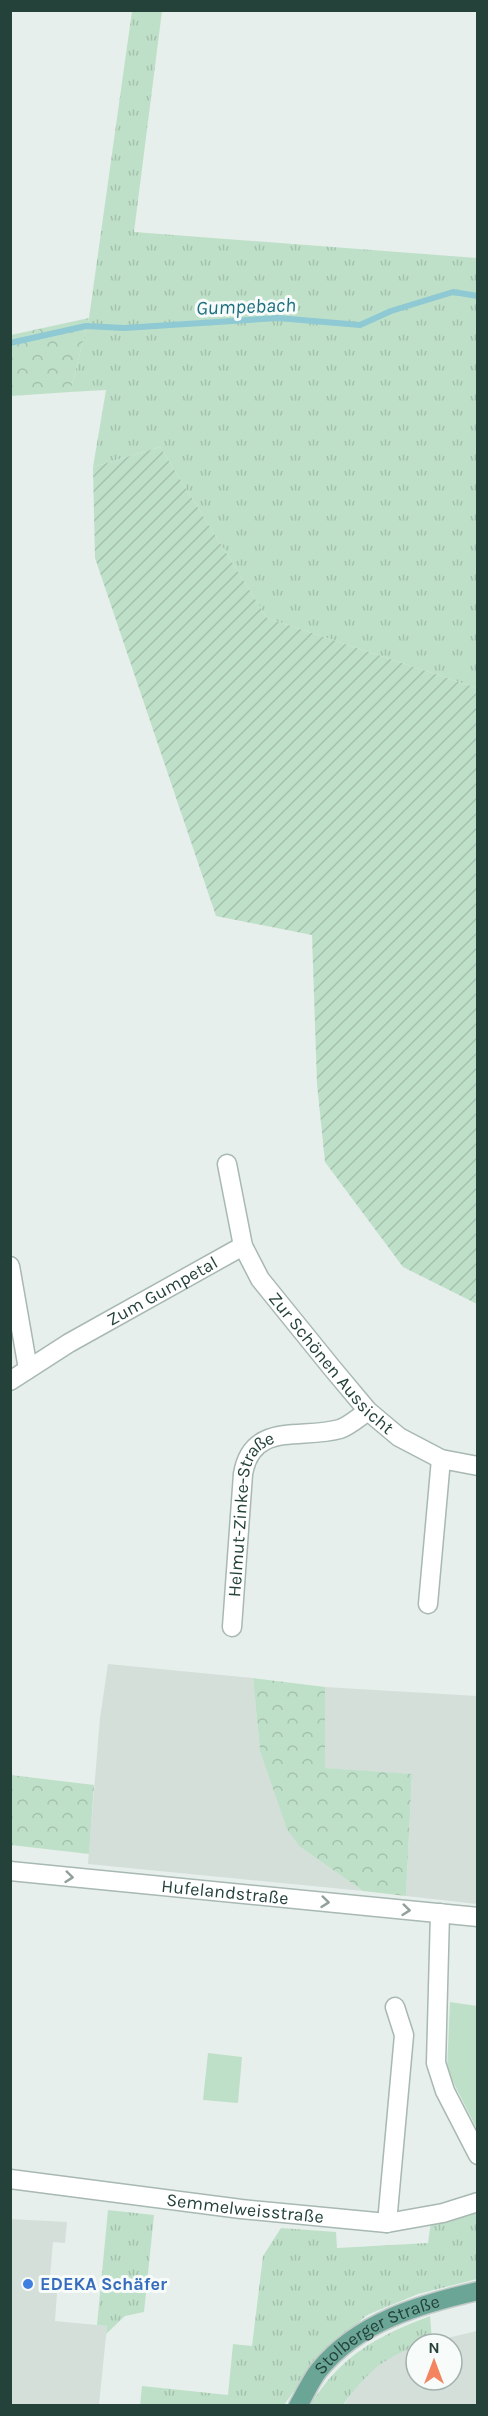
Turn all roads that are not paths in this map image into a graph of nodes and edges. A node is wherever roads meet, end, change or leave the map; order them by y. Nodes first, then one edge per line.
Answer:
1 (227, 1164) dead end
2 (243, 1246) junction
3 (10, 1266) edge
4 (28, 1369) junction
5 (10, 1381) edge
6 (368, 1412) junction
7 (441, 1459) junction
8 (477, 1466) edge
9 (428, 1604) dead end
10 (232, 1627) dead end
11 (10, 1871) edge
12 (440, 1913) junction
13 (477, 1917) edge
14 (395, 2007) dead end
15 (477, 2155) edge
16 (10, 2179) edge
17 (477, 2202) edge
18 (387, 2223) junction
19 (477, 2291) edge
20 (298, 2406) edge

1 - 2 street
2 - 4 street, Zum Gumpetal
2 - 6 street, Zur Schönen Aussicht
3 - 4 street
4 - 5 street, Zum Gumpetal
6 - 7 street, Zur Schönen Aussicht
6 - 10 street, Helmut-Zinke-Straße
7 - 8 street, Zur Schönen Aussicht
7 - 9 street
11 -> 12 street, Hufelandstraße
12 - 13 street, Hufelandstraße
12 - 15 street
14 - 18 street
16 - 18 street, Semmelweisstraße
17 - 18 street, Semmelweisstraße
19 - 20 main road, Stolberger Straße

